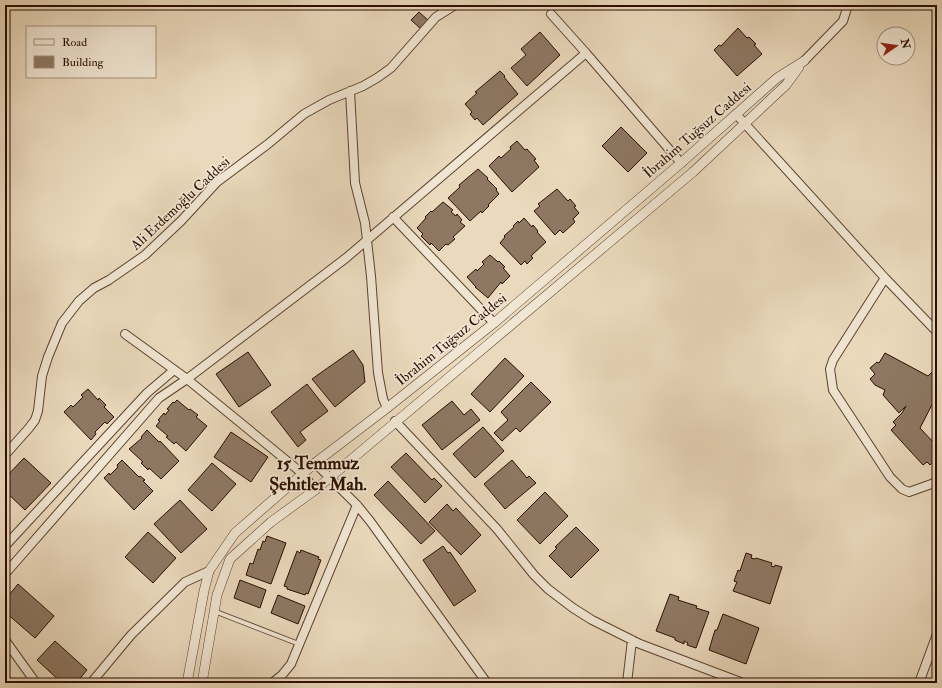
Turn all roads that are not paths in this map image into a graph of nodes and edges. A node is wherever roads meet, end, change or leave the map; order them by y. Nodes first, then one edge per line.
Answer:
1 (455, 5) edge
2 (848, 5) edge
3 (552, 14) dead end
4 (586, 53) junction
5 (804, 61) junction
6 (350, 92) junction
7 (736, 114) junction
8 (745, 124) junction
9 (681, 163) junction
10 (393, 217) junction
11 (367, 239) junction
12 (886, 278) junction
13 (494, 323) junction
14 (937, 332) edge
15 (125, 334) dead end
16 (174, 370) junction
17 (187, 379) junction
18 (387, 408) junction
19 (395, 421) junction
20 (5, 455) edge
21 (315, 463) junction
22 (303, 474) junction
23 (329, 477) junction
24 (937, 482) edge
25 (315, 490) junction
26 (357, 505) junction
27 (5, 546) edge
28 (209, 571) junction
29 (5, 574) edge
30 (214, 611) junction
31 (937, 634) edge
32 (5, 640) edge
33 (632, 640) junction
34 (299, 644) junction
35 (36, 683) edge
36 (91, 683) edge
37 (187, 683) edge
38 (202, 683) edge
39 (272, 683) edge
40 (487, 683) edge
41 (626, 683) edge
42 (743, 683) edge
43 (919, 683) edge

1 - 6 street, Ali Erdemoğlu Caddesi
2 - 5 street, İbrahim Tuğsuz Caddesi
3 - 4 street
4 - 9 street
4 - 10 street
5 - 7 street, İbrahim Tuğsuz Caddesi
5 - 8 street, İbrahim Tuğsuz Caddesi
6 - 11 street
6 - 20 street, Ali Erdemoğlu Caddesi
7 - 8 street
7 - 9 street, İbrahim Tuğsuz Caddesi
8 - 12 street
8 - 19 street, İbrahim Tuğsuz Caddesi
9 - 13 street, İbrahim Tuğsuz Caddesi
10 - 11 street
10 - 13 street
11 - 17 street
11 - 18 street
12 - 14 street
12 - 24 street
13 - 18 street, İbrahim Tuğsuz Caddesi
15 - 16 street
16 - 17 street
16 - 27 street
17 - 22 street
17 - 29 street
18 - 21 street, İbrahim Tuğsuz Caddesi
19 - 23 street, İbrahim Tuğsuz Caddesi
19 - 33 street
21 - 22 street, İbrahim Tuğsuz Caddesi
21 - 23 street
22 - 25 street
22 - 28 street, İbrahim Tuğsuz Caddesi
23 - 25 street, İbrahim Tuğsuz Caddesi
23 - 26 street
25 - 30 street, İbrahim Tuğsuz Caddesi
26 - 34 street
26 - 40 street
28 - 36 street
28 - 37 street, İbrahim Tuğsuz Caddesi
30 - 34 lane
30 - 38 street, İbrahim Tuğsuz Caddesi
31 - 43 street
32 - 35 street
33 - 41 street
33 - 42 street
34 - 39 street

